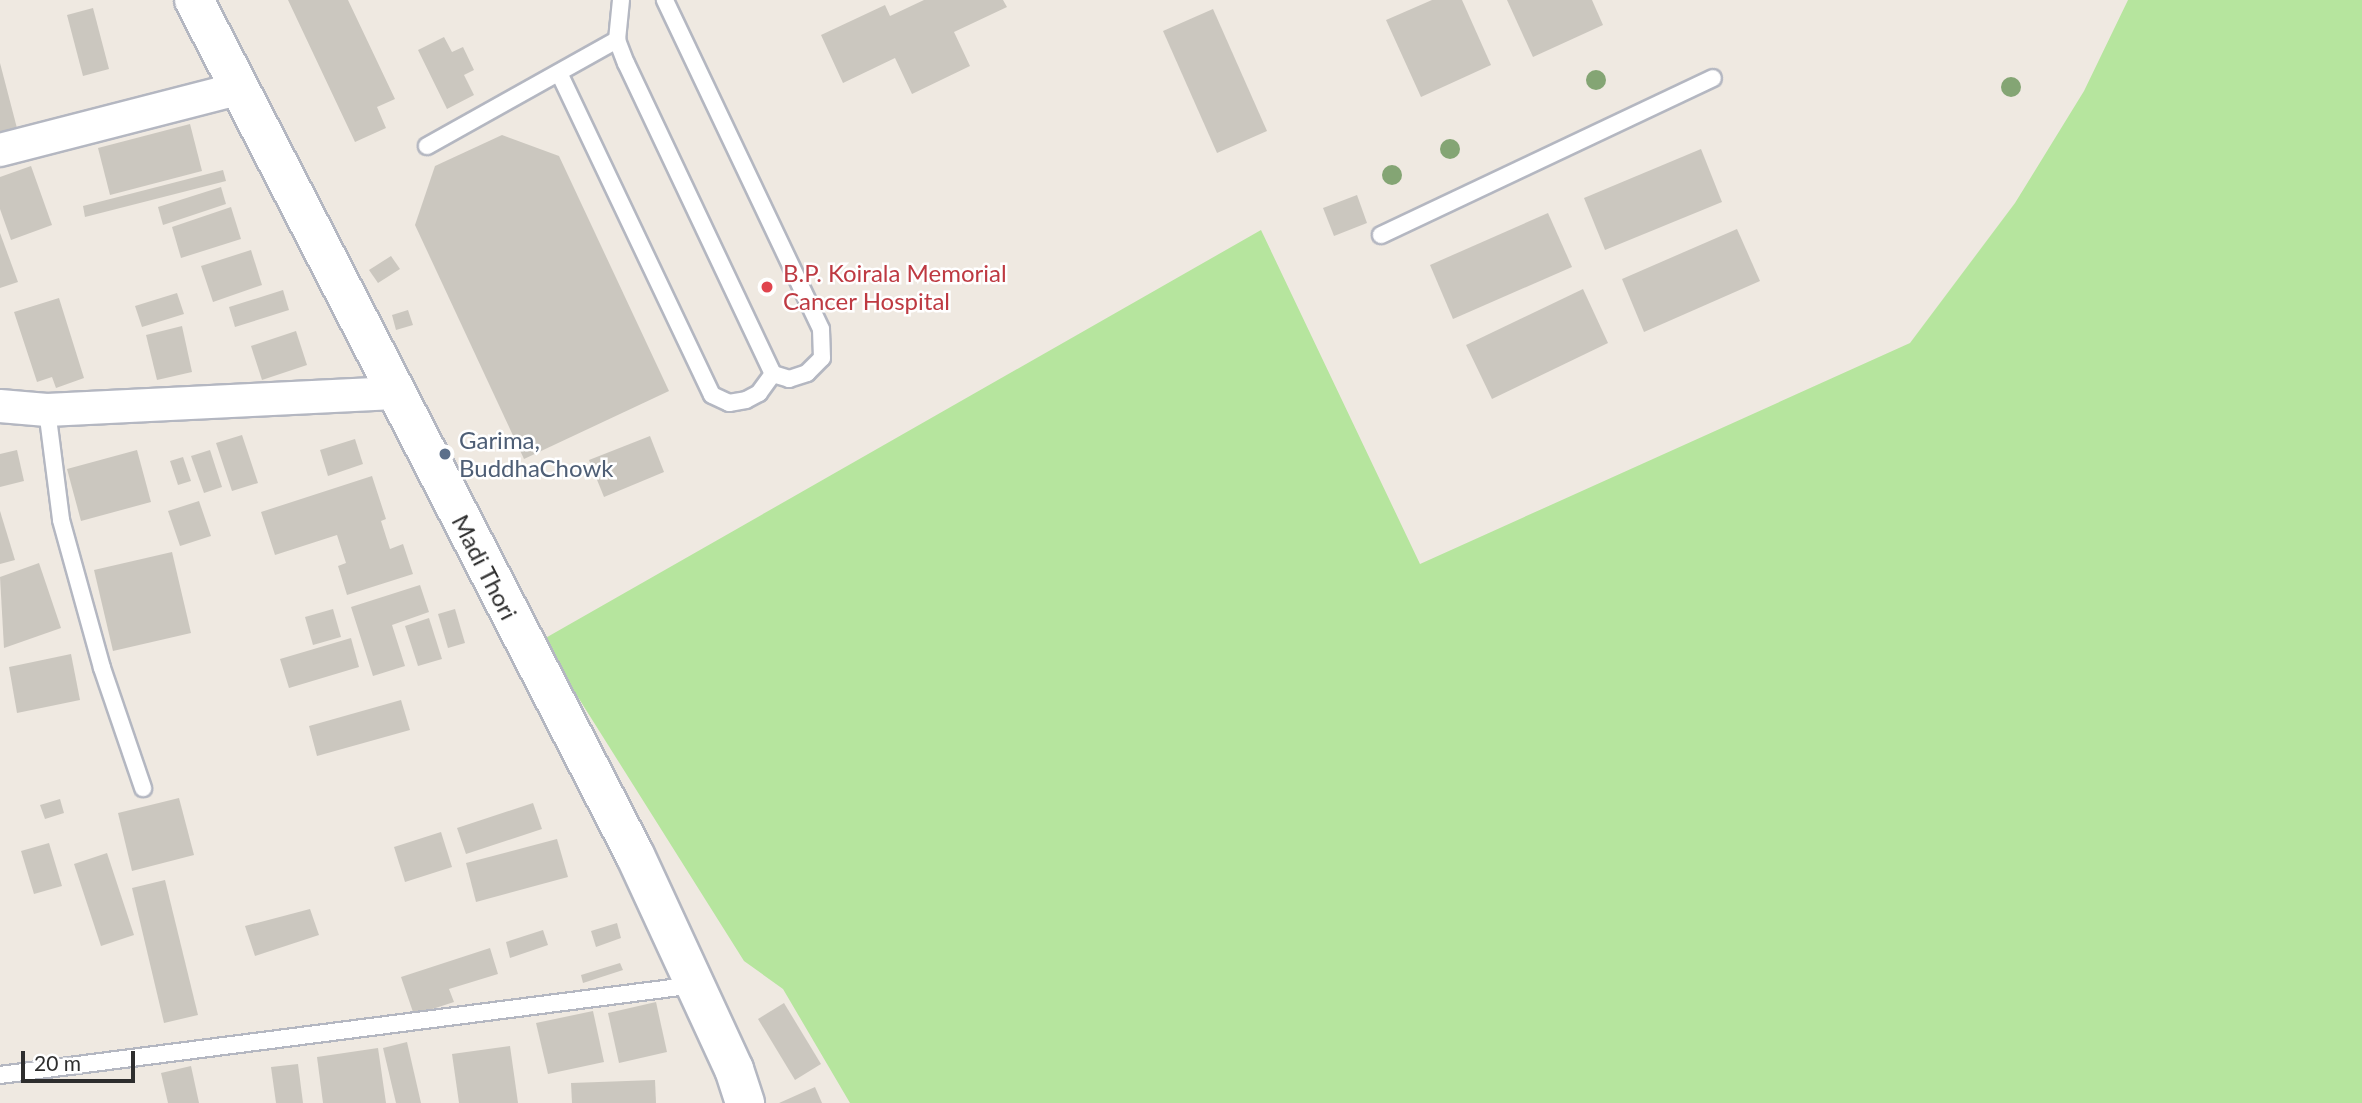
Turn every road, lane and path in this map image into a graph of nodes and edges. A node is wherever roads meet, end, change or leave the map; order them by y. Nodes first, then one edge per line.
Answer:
1 (194, 0) edge
2 (621, 0) edge
3 (665, 0) edge
4 (617, 40) junction
5 (560, 75) junction
6 (1713, 78) dead end
7 (239, 89) junction
8 (427, 146) dead end
9 (0, 150) edge
10 (1381, 235) dead end
11 (774, 374) junction
12 (395, 393) junction
13 (0, 406) edge
14 (47, 410) junction
15 (143, 788) dead end
16 (696, 985) junction
17 (0, 1075) edge
18 (745, 1103) edge

1 - 7 main road, Madi Thori
2 - 4 lane
3 - 11 lane
4 - 5 lane
4 - 11 lane
5 - 8 lane
5 - 11 lane
6 - 10 lane
7 - 9 street
7 - 12 main road, Madi Thori
12 - 14 street
12 - 16 main road, Madi Thori
13 - 14 street
14 - 15 lane
16 - 17 lane
16 - 18 main road, Madi Thori

